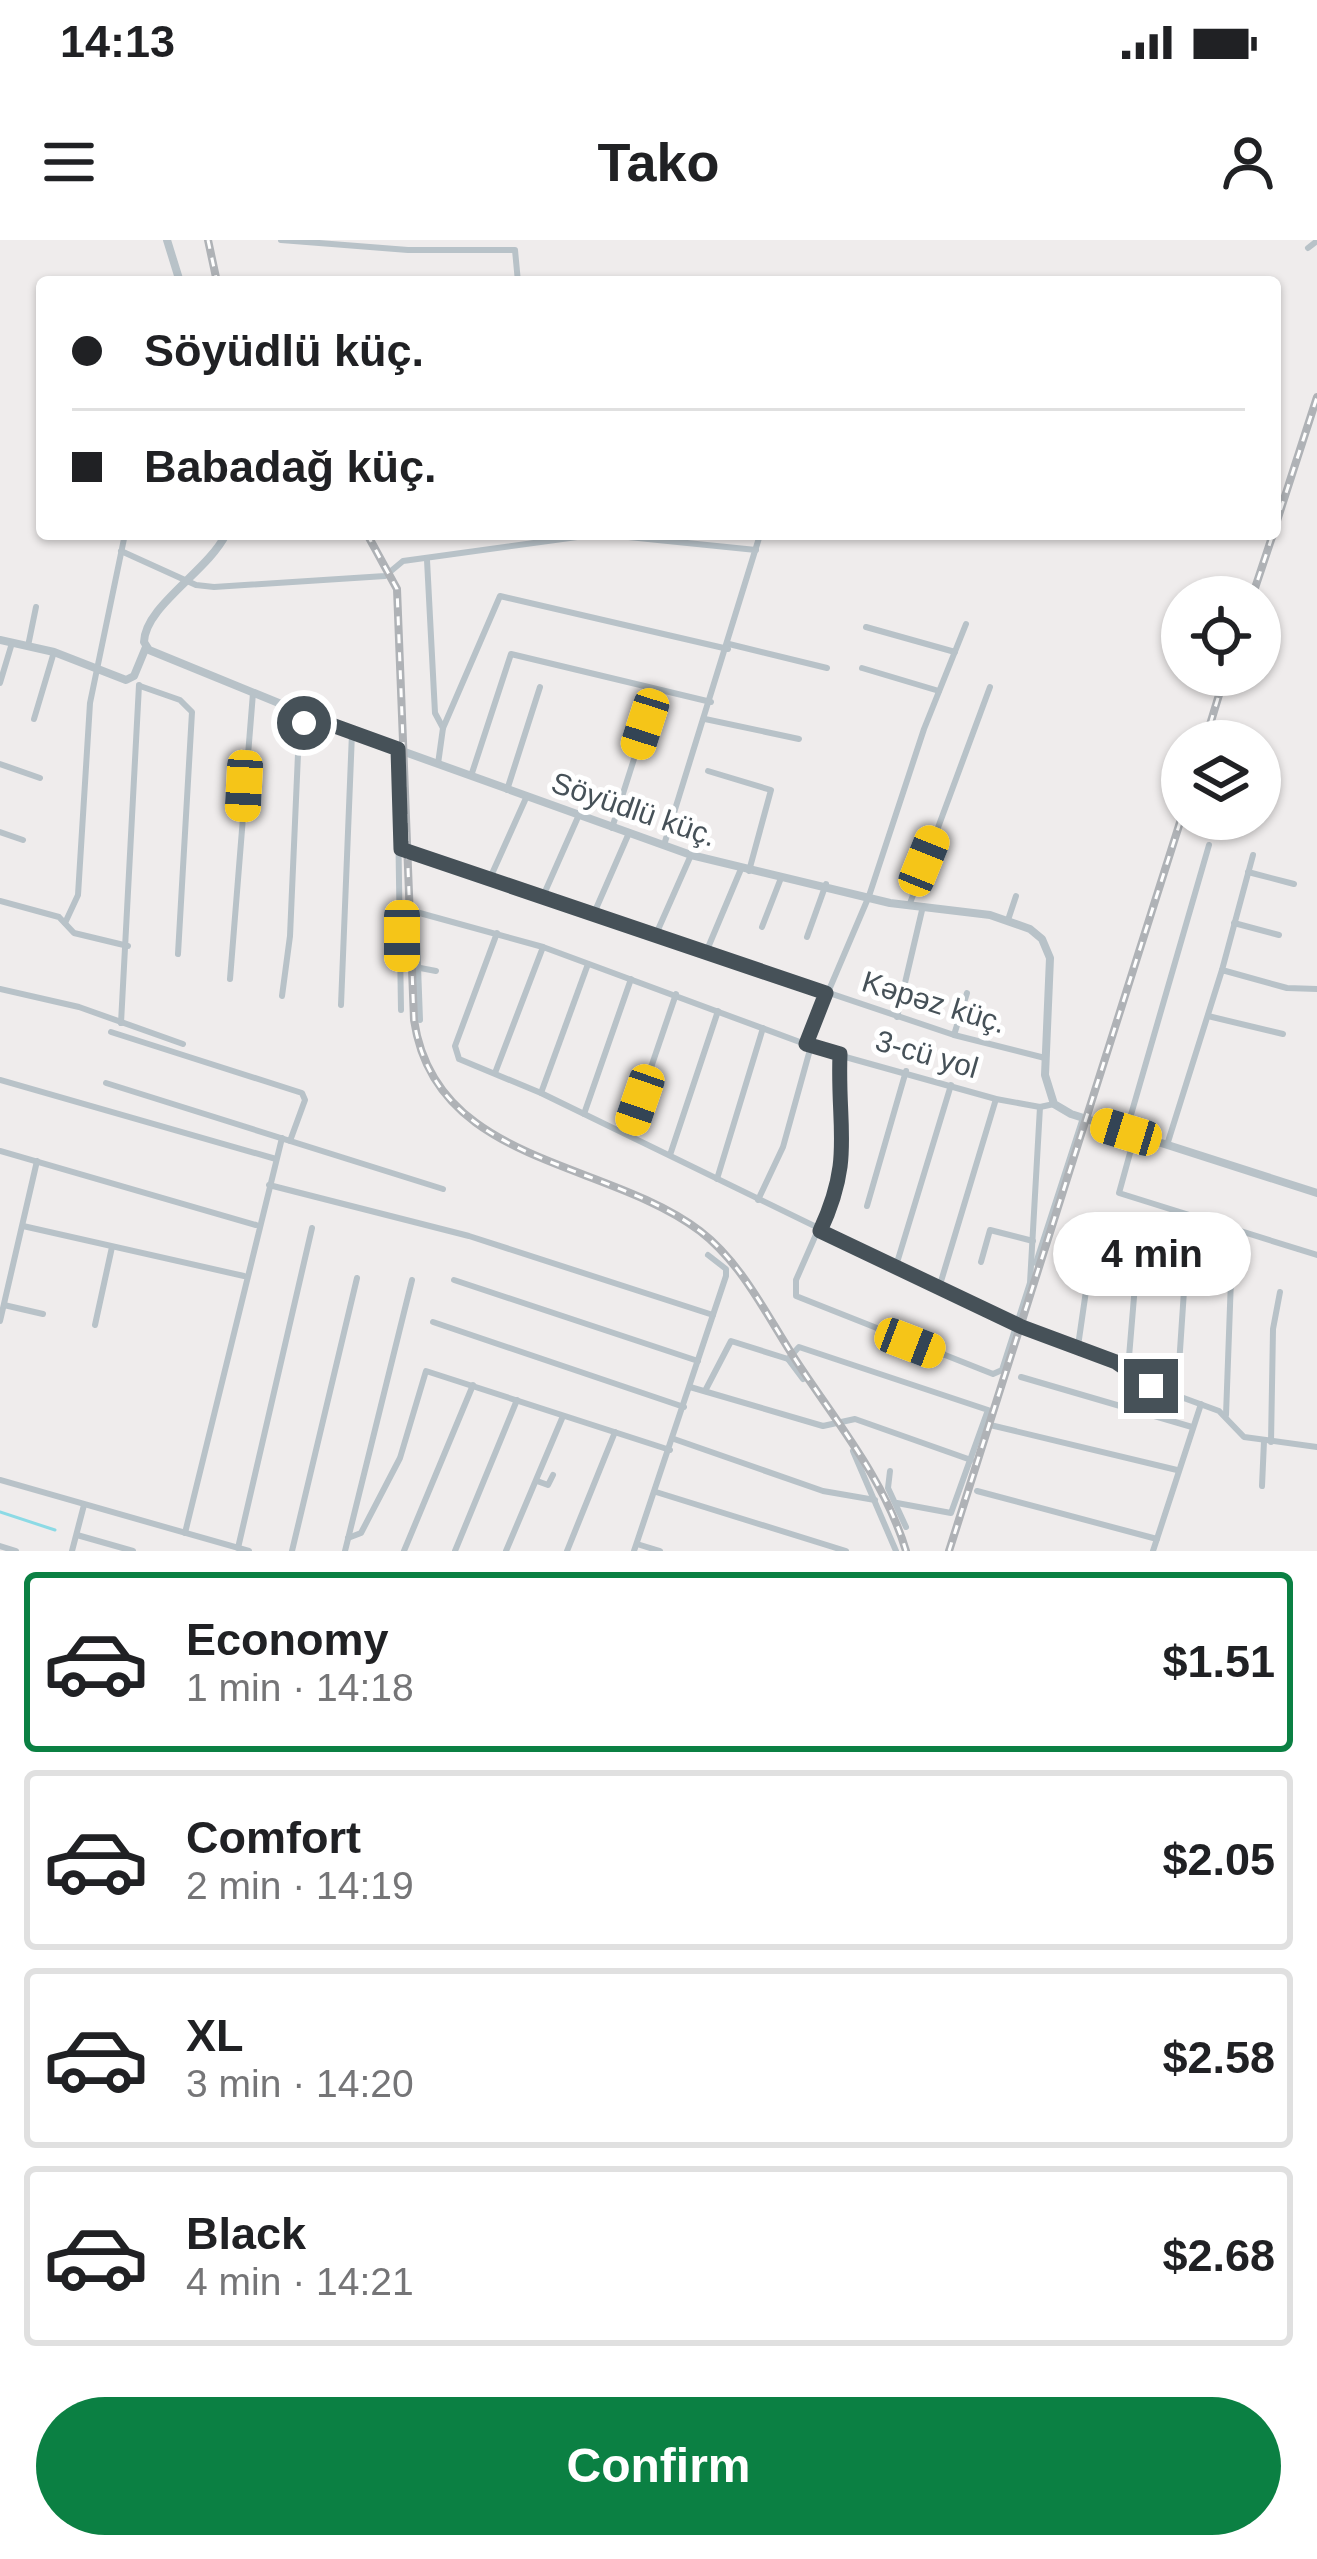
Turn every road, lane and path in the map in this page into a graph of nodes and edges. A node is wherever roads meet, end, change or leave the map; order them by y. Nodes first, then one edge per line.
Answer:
1 (167, 240) edge
2 (281, 240) edge
3 (1317, 241) edge
4 (1308, 248) dead end
5 (178, 276) edge
6 (517, 276) edge
7 (124, 540) edge
8 (221, 540) edge
9 (519, 540) edge
10 (658, 540) edge
11 (758, 540) edge
12 (756, 550) junction
13 (121, 551) junction
14 (427, 559) junction
15 (191, 580) junction
16 (36, 607) dead end
17 (966, 624) dead end
18 (866, 627) dead end
19 (0, 640) edge
20 (12, 643) junction
21 (28, 646) junction
22 (729, 646) junction
23 (146, 647) junction
24 (53, 652) junction
25 (956, 652) junction
26 (827, 668) dead end
27 (862, 668) dead end
28 (96, 671) junction
29 (135, 682) junction
30 (0, 683) edge
31 (540, 687) dead end
32 (990, 687) dead end
33 (656, 690) junction
34 (939, 691) junction
35 (253, 693) junction
36 (711, 702) junction
37 (307, 716) junction
38 (34, 719) dead end
39 (705, 719) junction
40 (443, 728) junction
41 (352, 733) junction
42 (799, 740) dead end
43 (398, 749) junction
44 (0, 764) edge
45 (438, 764) junction
46 (708, 771) dead end
47 (471, 776) junction
48 (40, 778) dead end
49 (507, 790) junction
50 (526, 798) junction
51 (578, 817) junction
52 (612, 828) junction
53 (0, 832) edge
54 (629, 833) junction
55 (23, 840) dead end
56 (664, 845) junction
57 (1209, 845) dead end
58 (401, 849) junction
59 (692, 855) junction
60 (1253, 855) dead end
61 (745, 870) junction
62 (1249, 872) junction
63 (781, 874) junction
64 (491, 876) junction
65 (826, 884) junction
66 (1294, 884) dead end
67 (544, 894) junction
68 (869, 896) junction
69 (1016, 896) dead end
70 (0, 901) edge
71 (909, 905) junction
72 (923, 906) junction
73 (595, 910) junction
74 (1009, 920) junction
75 (65, 923) junction
76 (1234, 923) junction
77 (762, 927) dead end
78 (657, 932) junction
79 (497, 933) junction
80 (1279, 935) dead end
81 (807, 937) dead end
82 (128, 946) junction
83 (543, 947) junction
84 (707, 950) junction
85 (178, 954) dead end
86 (589, 964) junction
87 (415, 967) junction
88 (1222, 970) junction
89 (436, 971) dead end
90 (230, 979) dead end
91 (631, 979) junction
92 (1317, 988) edge
93 (0, 989) edge
94 (826, 993) junction
95 (968, 993) dead end
96 (676, 994) junction
97 (282, 996) dead end
98 (340, 1005) dead end
99 (401, 1010) dead end
100 (718, 1011) junction
101 (1208, 1016) junction
102 (897, 1017) junction
103 (420, 1020) dead end
104 (121, 1023) junction
105 (763, 1028) junction
106 (111, 1032) dead end
107 (1283, 1034) dead end
108 (954, 1036) junction
109 (183, 1044) dead end
110 (808, 1045) junction
111 (840, 1054) junction
112 (1045, 1058) junction
113 (906, 1071) junction
114 (495, 1075) junction
115 (0, 1080) edge
116 (106, 1083) dead end
117 (951, 1085) junction
118 (541, 1094) junction
119 (996, 1099) junction
120 (1054, 1104) junction
121 (1040, 1107) junction
122 (584, 1114) junction
123 (1083, 1118) junction
124 (1130, 1133) junction
125 (628, 1135) junction
126 (286, 1140) junction
127 (1167, 1145) junction
128 (0, 1151) edge
129 (669, 1157) junction
130 (276, 1159) junction
131 (37, 1160) junction
132 (717, 1181) junction
133 (269, 1184) junction
134 (443, 1189) dead end
135 (1317, 1193) edge
136 (758, 1199) junction
137 (867, 1206) dead end
138 (1096, 1222) dead end
139 (258, 1225) junction
140 (22, 1226) junction
141 (312, 1228) dead end
142 (820, 1231) junction
143 (1033, 1240) junction
144 (112, 1246) junction
145 (1187, 1246) dead end
146 (708, 1255) dead end
147 (1317, 1255) edge
148 (1137, 1261) dead end
149 (981, 1262) dead end
150 (896, 1267) junction
151 (1032, 1272) junction
152 (244, 1276) junction
153 (357, 1278) dead end
154 (1231, 1279) dead end
155 (412, 1280) dead end
156 (454, 1280) dead end
157 (939, 1288) junction
158 (1280, 1292) dead end
159 (4, 1305) junction
160 (43, 1314) dead end
161 (712, 1316) junction
162 (0, 1321) edge
163 (433, 1322) dead end
164 (1018, 1324) junction
165 (94, 1325) dead end
166 (1078, 1346) junction
167 (788, 1359) junction
168 (698, 1361) junction
169 (1128, 1369) junction
170 (1021, 1377) dead end
171 (803, 1379) dead end
172 (473, 1385) junction
173 (690, 1387) junction
174 (705, 1391) junction
175 (1177, 1395) junction
176 (517, 1400) junction
177 (1201, 1404) junction
178 (684, 1407) junction
179 (1226, 1414) junction
180 (563, 1415) junction
181 (986, 1424) junction
182 (1192, 1427) junction
183 (615, 1432) junction
184 (674, 1439) junction
185 (1268, 1442) junction
186 (1317, 1447) edge
187 (670, 1450) junction
188 (853, 1451) dead end
189 (971, 1460) junction
190 (1177, 1470) junction
191 (890, 1471) dead end
192 (553, 1475) dead end
193 (0, 1480) edge
194 (537, 1481) junction
195 (1262, 1486) dead end
196 (977, 1491) dead end
197 (656, 1492) junction
198 (875, 1500) junction
199 (897, 1503) junction
200 (84, 1505) junction
201 (906, 1527) dead end
202 (185, 1533) junction
203 (77, 1535) junction
204 (348, 1538) junction
205 (1157, 1539) junction
206 (0, 1546) edge
207 (238, 1547) junction
208 (636, 1547) edge
209 (16, 1551) edge
210 (72, 1551) edge
211 (134, 1551) edge
212 (249, 1551) edge
213 (292, 1551) edge
214 (345, 1551) edge
215 (404, 1551) edge
216 (455, 1551) edge
217 (506, 1551) edge
218 (567, 1551) edge
219 (660, 1551) edge
220 (846, 1551) edge
221 (896, 1551) edge
222 (1154, 1551) edge

1 - 5 street
2 - 6 street
3 - 4 street
7 - 13 street
8 - 15 street
9 - 14 street
10 - 12 street
11 - 12 street
12 - 22 street
13 - 15 street
13 - 28 street
14 - 15 street
14 - 40 street
15 - 23 street
16 - 21 street
17 - 25 street
18 - 25 street
19 - 20 street
20 - 21 street
20 - 30 street
21 - 24 street
22 - 26 street
22 - 36 street
22 - 40 street
23 - 29 street
23 - 35 street, Söyüdlü küç.
24 - 28 street
24 - 38 street
25 - 34 street
27 - 34 street
28 - 29 street
28 - 75 street
29 - 82 street
29 - 85 street
31 - 49 street
32 - 71 street
33 - 36 street
33 - 47 street
33 - 52 street
34 - 68 street
35 - 37 street, Söyüdlü küç.
35 - 90 street
36 - 39 street
37 - 41 street, Söyüdlü küç.
37 - 97 street
39 - 42 street
39 - 56 street
40 - 45 street
41 - 43 street, Söyüdlü küç.
41 - 98 street
43 - 45 street, Söyüdlü küç.
43 - 58 street
44 - 48 street
45 - 47 street, Söyüdlü küç.
46 - 61 street
47 - 49 street, Söyüdlü küç.
49 - 50 street, Söyüdlü küç.
50 - 51 street, Söyüdlü küç.
50 - 64 street
51 - 52 street, Söyüdlü küç.
51 - 67 street
52 - 54 street, Söyüdlü küç.
53 - 55 street
54 - 56 street, Söyüdlü küç.
54 - 73 street
56 - 59 street, Söyüdlü küç.
57 - 124 street
58 - 64 street, Kəpəz küç.
58 - 99 street
59 - 61 street, Söyüdlü küç.
59 - 78 street
60 - 62 street
61 - 63 street, Söyüdlü küç.
61 - 84 street
62 - 66 street
62 - 76 street
63 - 65 street, Söyüdlü küç.
63 - 77 street
64 - 67 street, Kəpəz küç.
65 - 68 street, Söyüdlü küç.
65 - 81 street
67 - 73 street, Kəpəz küç.
68 - 71 street, Söyüdlü küç.
68 - 94 street
69 - 74 street
70 - 75 street
71 - 72 street, Söyüdlü küç.
72 - 74 street, Söyüdlü küç.
72 - 102 street
73 - 78 street, Kəpəz küç.
74 - 112 street
75 - 82 street
76 - 80 street
76 - 88 street
78 - 84 street, Kəpəz küç.
79 - 83 street, 3-cü yol
79 - 87 street, 3-cü yol
79 - 114 street
82 - 104 street
83 - 86 street, 3-cü yol
83 - 114 street
84 - 94 street, Kəpəz küç.
86 - 91 street, 3-cü yol
86 - 118 street
87 - 89 street
87 - 103 street, 3-cü yol
88 - 92 street
88 - 101 street
91 - 96 street, 3-cü yol
91 - 122 street
93 - 104 street
94 - 102 street, Kəpəz küç.
94 - 110 street
95 - 108 street
96 - 100 street, 3-cü yol
96 - 125 street
100 - 105 street, 3-cü yol
100 - 129 street
101 - 107 street
101 - 127 street
102 - 108 street, Kəpəz küç.
104 - 109 street
105 - 110 street, 3-cü yol
105 - 132 street
106 - 126 street
108 - 112 street, Kəpəz küç.
110 - 111 street, 3-cü yol
110 - 136 street
111 - 113 street, 3-cü yol
111 - 142 street
112 - 120 street
113 - 117 street, 3-cü yol
113 - 137 street
114 - 118 street
115 - 130 street
116 - 126 street
117 - 119 street, 3-cü yol
117 - 150 street
118 - 122 street
119 - 121 street, 3-cü yol
119 - 157 street
120 - 121 street, 3-cü yol
120 - 123 street
121 - 143 street
122 - 125 street
123 - 124 street
123 - 151 street
124 - 127 street
124 - 147 street
125 - 129 street
126 - 130 street
126 - 134 street
127 - 135 street
128 - 131 street
129 - 132 street
130 - 133 street
131 - 139 street
131 - 140 street
132 - 136 street
133 - 139 street
133 - 161 street
136 - 142 street
138 - 166 street
139 - 152 street
140 - 144 street
140 - 159 street
141 - 207 street
142 - 150 street
142 - 164 street
143 - 149 street
143 - 151 street
144 - 152 street
144 - 165 street
145 - 175 street
146 - 161 street
148 - 169 street
150 - 157 street
151 - 164 street
152 - 202 street
153 - 213 street
154 - 179 street
155 - 204 street
156 - 168 street
157 - 164 street
158 - 185 street
159 - 160 street
159 - 162 street
161 - 168 street
163 - 178 street
164 - 166 street
166 - 169 street
167 - 171 street
167 - 174 street
167 - 181 street
168 - 173 street
169 - 175 street
170 - 182 street
172 - 176 street
172 - 204 street
172 - 215 street
173 - 174 street
173 - 178 street
174 - 189 street
175 - 177 street
176 - 180 street
176 - 216 street
177 - 179 street
177 - 182 street
178 - 184 street
179 - 185 street
180 - 183 street
180 - 194 street
181 - 189 street
181 - 190 street
182 - 190 street
183 - 187 street
183 - 218 street
184 - 187 street
184 - 198 street
185 - 186 street
185 - 195 street
187 - 197 street
188 - 198 street
189 - 199 street
190 - 205 street
191 - 199 street
192 - 194 street
193 - 200 street
194 - 217 street
196 - 205 street
197 - 208 street
197 - 220 street
198 - 221 street
199 - 201 street
200 - 202 street
200 - 203 street
202 - 207 street
203 - 210 street
203 - 211 street
204 - 214 street
205 - 222 street
206 - 209 street
207 - 212 street
208 - 219 street

